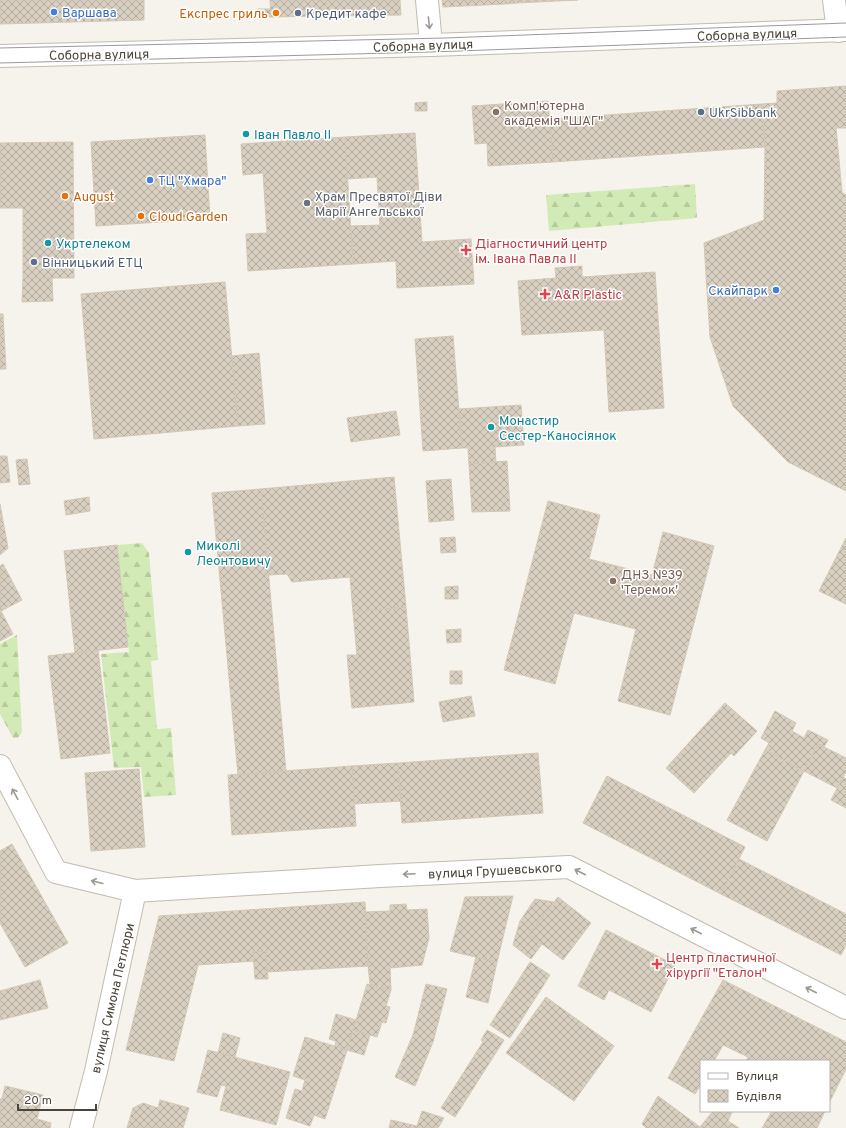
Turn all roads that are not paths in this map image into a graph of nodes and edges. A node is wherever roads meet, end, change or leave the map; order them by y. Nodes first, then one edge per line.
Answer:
1 (427, 0) edge
2 (834, 0) edge
3 (842, 30) edge
4 (431, 45) junction
5 (0, 56) edge
6 (0, 766) edge
7 (135, 891) junction
8 (846, 1008) edge
9 (81, 1128) edge

1 -> 4 street
2 - 3 street
3 - 4 street, Соборна вулиця
4 - 5 street, Соборна вулиця
7 -> 6 street, вулиця Грушевського
8 -> 7 street, вулиця Грушевського
7 - 9 street, вулиця Симона Петлюри

